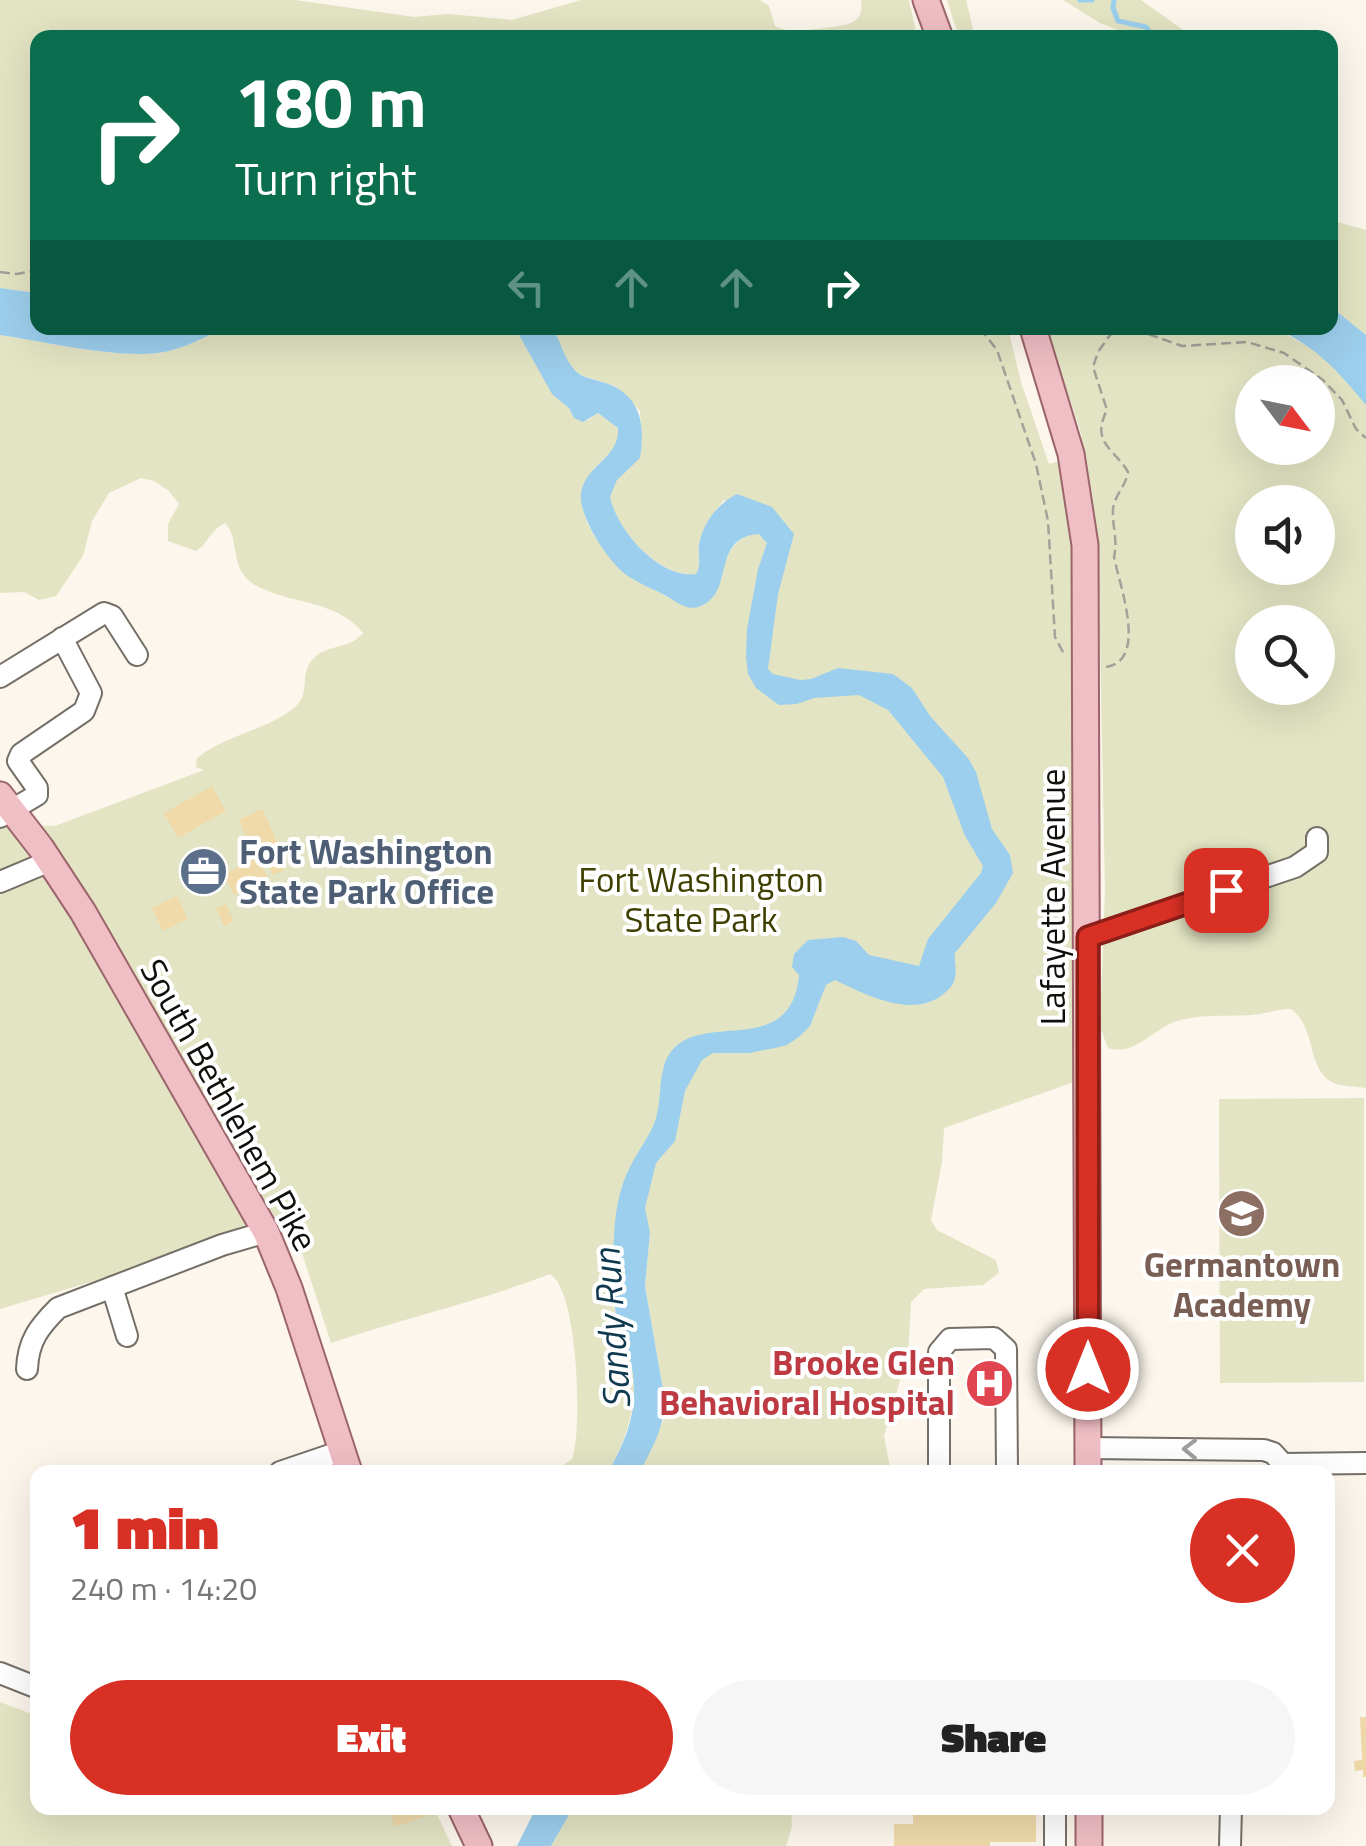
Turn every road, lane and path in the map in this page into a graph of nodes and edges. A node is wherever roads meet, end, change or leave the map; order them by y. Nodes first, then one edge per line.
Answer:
1 (926, 0) edge
2 (937, 30) edge
3 (0, 272) edge
4 (30, 272) edge
5 (985, 335) edge
6 (1035, 335) edge
7 (1114, 335) edge
8 (1154, 335) edge
9 (1366, 438) edge
10 (62, 638) junction
11 (137, 655) dead end
12 (1069, 658) dead end
13 (1099, 667) dead end
14 (0, 678) edge
15 (3, 803) edge
16 (1317, 838) dead end
17 (50, 861) junction
18 (0, 882) edge
19 (1088, 937) junction
20 (266, 1232) junction
21 (112, 1287) junction
22 (127, 1336) dead end
23 (27, 1368) dead end
24 (1228, 1449) junction
25 (1088, 1460) edge
26 (346, 1462) edge
27 (1366, 1464) edge
28 (939, 1465) edge
29 (1007, 1465) edge
30 (1229, 1465) edge
31 (0, 1673) edge
32 (30, 1685) edge
33 (464, 1815) edge
34 (1054, 1815) edge
35 (1090, 1815) edge
36 (1230, 1815) edge
37 (479, 1846) edge
38 (1054, 1846) edge
39 (1089, 1846) edge
40 (1230, 1846) edge

1 - 2 main road
3 - 4 path
5 - 12 path
6 - 19 main road, Lafayette Avenue
7 - 13 path
8 - 9 path
10 - 11 street
10 - 14 street
10 - 15 street
15 - 17 main road, South Bethlehem Pike
16 - 19 street
17 - 18 street
17 - 20 main road, South Bethlehem Pike
19 - 25 main road, Lafayette Avenue
20 - 21 street
20 - 26 main road, South Bethlehem Pike
21 - 22 street
21 - 23 street
24 -> 25 street
24 - 27 street
24 - 30 street
28 - 29 street
31 - 32 street
33 - 37 main road
34 - 38 street
35 - 39 main road
36 - 40 street

